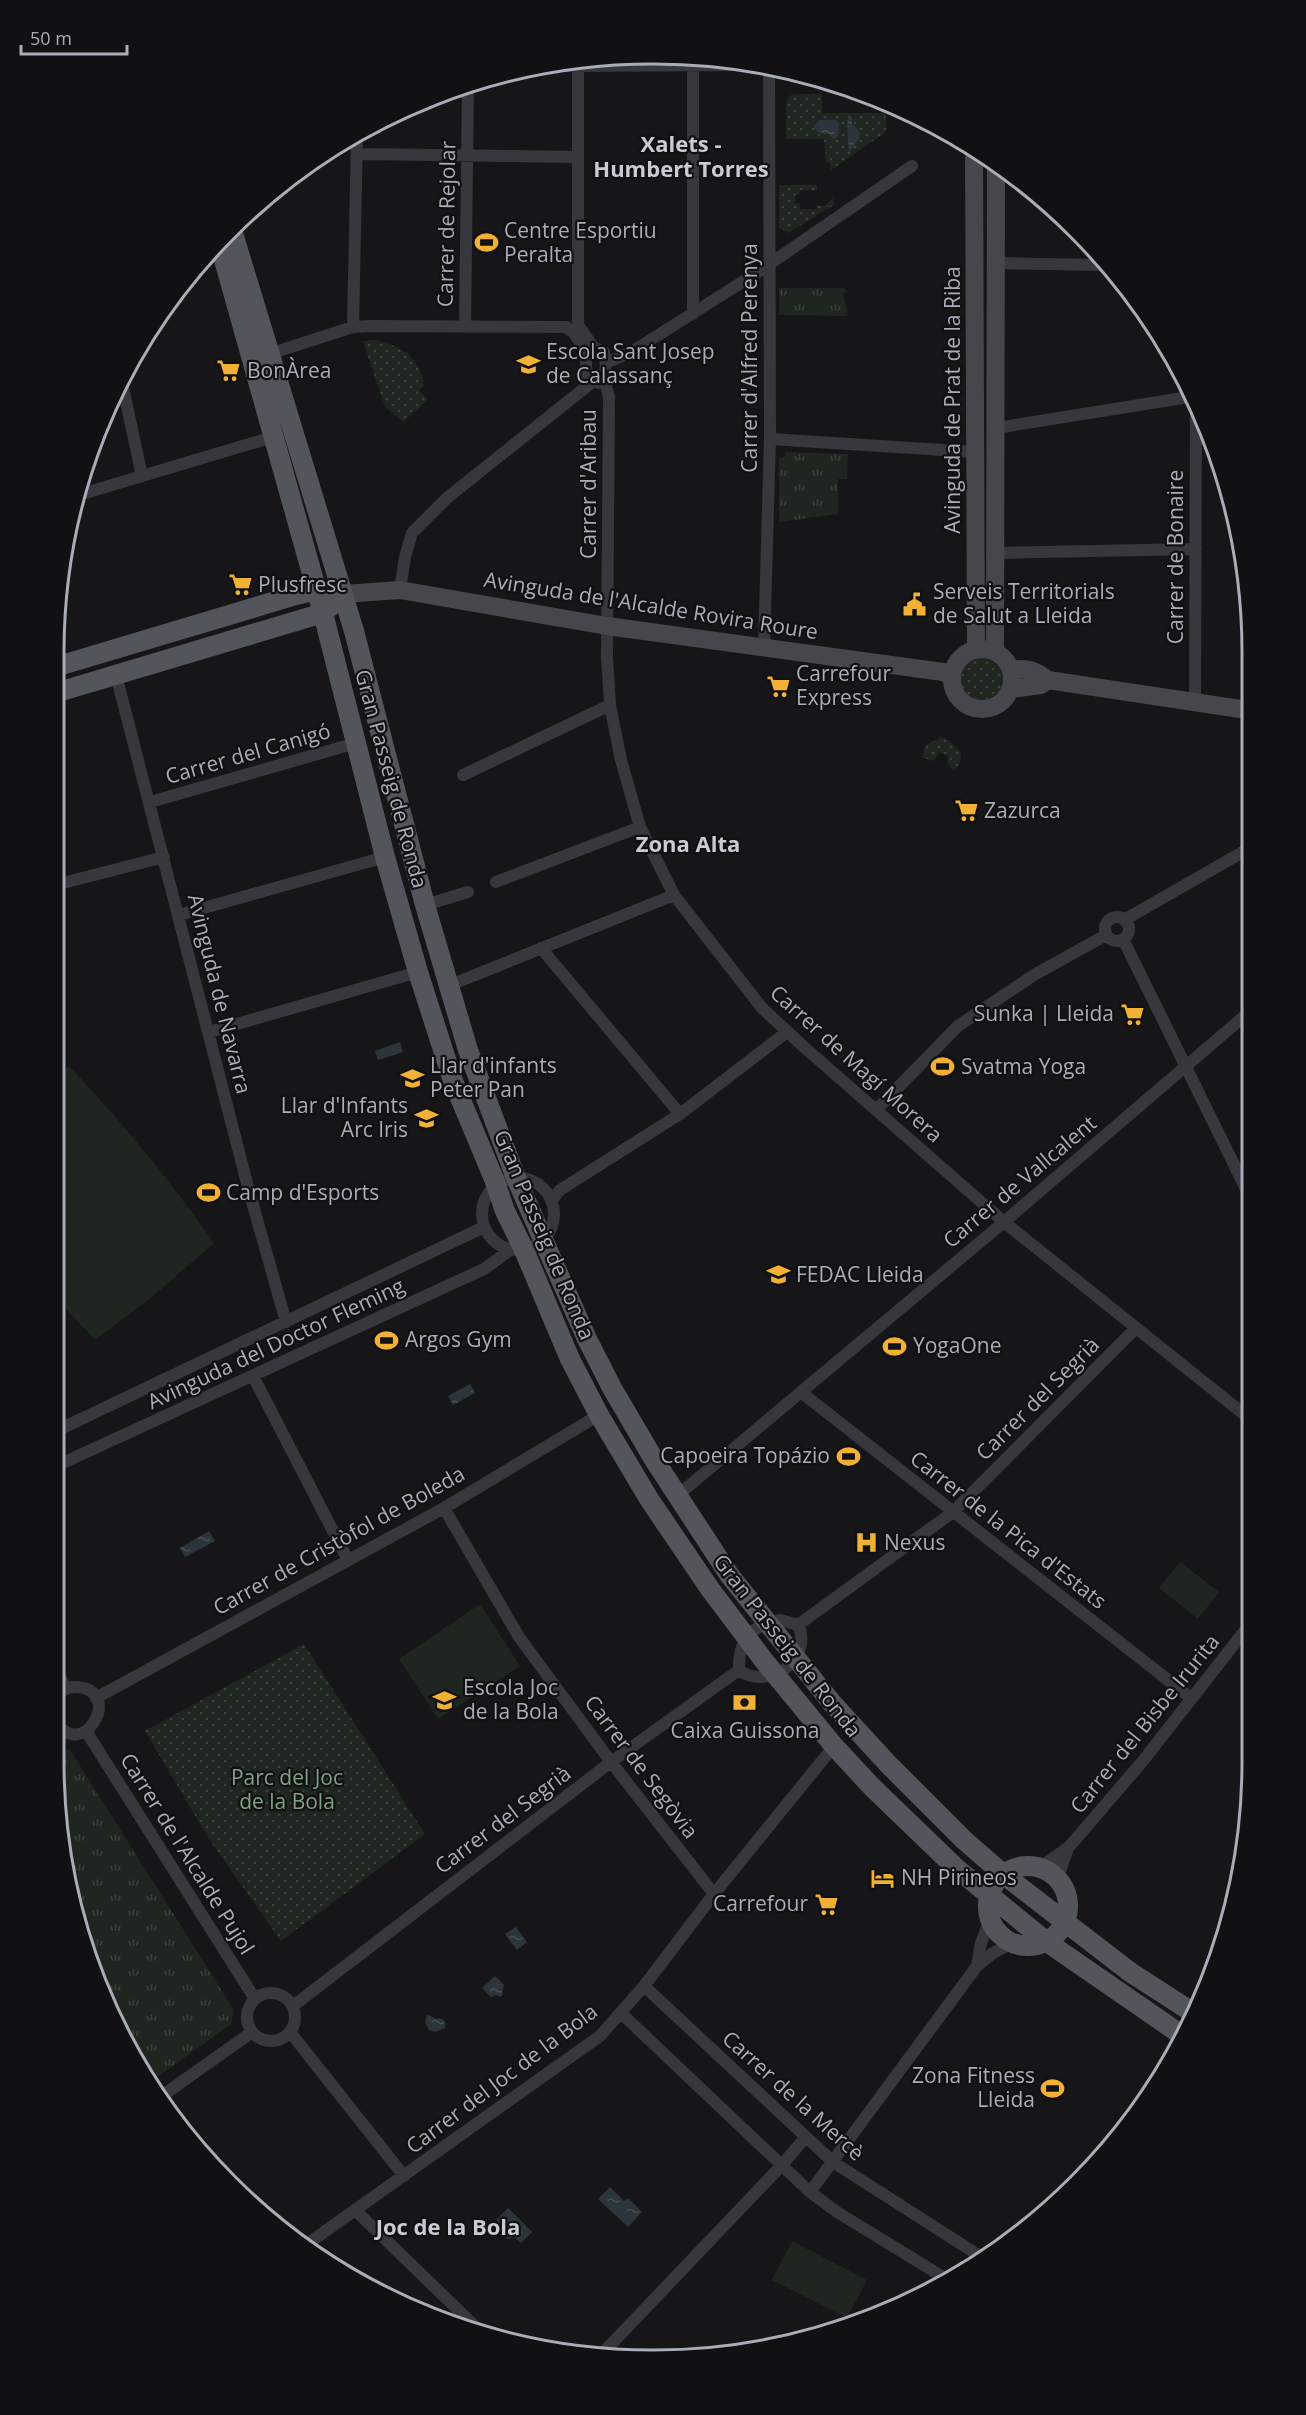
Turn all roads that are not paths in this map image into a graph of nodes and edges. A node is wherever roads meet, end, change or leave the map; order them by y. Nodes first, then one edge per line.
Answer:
1 (693, 66) edge
2 (578, 70) edge
3 (769, 76) edge
4 (468, 95) edge
5 (357, 144) edge
6 (357, 154) junction
7 (468, 156) junction
8 (578, 157) junction
9 (974, 160) edge
10 (912, 165) dead end
11 (996, 175) edge
12 (235, 239) edge
13 (222, 253) edge
14 (995, 263) junction
15 (770, 264) junction
16 (1095, 265) edge
17 (693, 314) junction
18 (353, 327) junction
19 (465, 327) junction
20 (590, 350) junction
21 (269, 354) junction
22 (606, 363) junction
23 (604, 379) junction
24 (591, 383) junction
25 (123, 398) edge
26 (1183, 398) edge
27 (1196, 426) edge
28 (996, 428) junction
29 (273, 436) junction
30 (770, 439) junction
31 (975, 452) junction
32 (142, 476) junction
33 (88, 492) edge
34 (1196, 549) junction
35 (996, 553) junction
36 (317, 590) junction
37 (400, 590) junction
38 (343, 594) junction
39 (323, 613) junction
40 (608, 626) junction
41 (764, 647) junction
42 (976, 649) junction
43 (995, 652) junction
44 (64, 664) edge
45 (116, 675) junction
46 (952, 675) junction
47 (1011, 680) junction
48 (64, 690) edge
49 (1195, 702) junction
50 (610, 705) junction
51 (1242, 709) edge
52 (356, 742) junction
53 (463, 775) dead end
54 (150, 802) junction
55 (640, 827) junction
56 (1242, 852) edge
57 (385, 856) junction
58 (164, 857) junction
59 (496, 882) dead end
60 (64, 883) edge
61 (468, 892) dead end
62 (674, 895) junction
63 (425, 905) junction
64 (179, 915) junction
65 (1124, 920) junction
66 (1106, 935) junction
67 (1123, 939) junction
68 (542, 948) junction
69 (418, 972) junction
70 (448, 986) junction
71 (1242, 1018) edge
72 (209, 1032) junction
73 (787, 1032) junction
74 (1185, 1066) junction
75 (876, 1110) junction
76 (680, 1114) junction
77 (516, 1178) junction
78 (1242, 1182) edge
79 (496, 1185) junction
80 (544, 1190) junction
81 (560, 1190) junction
82 (551, 1201) junction
83 (1004, 1222) junction
84 (484, 1227) junction
85 (543, 1241) junction
86 (517, 1250) junction
87 (286, 1322) junction
88 (1135, 1329) junction
89 (253, 1376) junction
90 (802, 1392) junction
91 (1242, 1413) edge
92 (599, 1415) junction
93 (64, 1426) edge
94 (64, 1462) edge
95 (678, 1495) junction
96 (444, 1508) junction
97 (953, 1512) junction
98 (348, 1560) junction
99 (767, 1622) junction
100 (798, 1625) junction
101 (1242, 1634) edge
102 (747, 1637) junction
103 (796, 1659) junction
104 (739, 1670) junction
105 (775, 1674) junction
106 (64, 1685) edge
107 (66, 1689) joint
108 (96, 1698) junction
109 (1191, 1698) junction
110 (64, 1730) edge
111 (86, 1731) junction
112 (834, 1746) junction
113 (611, 1762) junction
114 (1069, 1847) junction
115 (1049, 1872) junction
116 (1003, 1874) junction
117 (714, 1894) junction
118 (989, 1894) junction
119 (990, 1920) junction
120 (1066, 1921) junction
121 (1047, 1942) junction
122 (1013, 1943) junction
123 (977, 1966) junction
124 (644, 1986) junction
125 (255, 1999) junction
126 (293, 2006) junction
127 (1187, 2009) edge
128 (621, 2013) junction
129 (1176, 2031) edge
130 (252, 2032) junction
131 (290, 2032) junction
132 (167, 2093) edge
133 (805, 2138) junction
134 (833, 2162) junction
135 (781, 2166) junction
136 (404, 2176) junction
137 (810, 2192) junction
138 (355, 2211) junction
139 (312, 2241) edge
140 (976, 2254) edge
141 (941, 2275) edge
142 (468, 2320) edge
143 (607, 2348) edge

1 - 17 street
2 - 8 street
3 - 15 street, Carrer d'Alfred Perenya
4 - 7 street, Carrer de Rejolar
5 - 6 street
6 - 7 street
6 - 18 street
7 - 8 street
7 - 19 street, Carrer de Rejolar
8 - 20 street
9 - 31 main road, Avinguda de Prat de la Riba
10 - 15 street
11 - 14 main road, Avinguda de Prat de la Riba
12 - 21 main road, Gran Passeig de Ronda
13 - 29 main road, Gran Passeig de Ronda
14 - 16 street
14 - 28 main road, Avinguda de Prat de la Riba
15 - 17 street
15 - 30 street, Carrer d'Alfred Perenya
17 - 22 street
18 - 19 street
18 - 21 street
19 - 20 street
20 - 22 street
20 - 24 street
21 - 38 main road, Gran Passeig de Ronda
22 - 23 street, Carrer d'Aribau
23 - 24 street
23 - 40 street, Carrer d'Aribau
24 - 37 street
25 - 32 street
26 - 28 street
27 - 34 street, Carrer de Bonaire
28 - 35 main road, Avinguda de Prat de la Riba
29 - 32 street
29 - 36 main road, Gran Passeig de Ronda
30 - 31 street
30 - 41 street, Carrer d'Alfred Perenya
31 - 42 main road, Avinguda de Prat de la Riba
32 - 33 street
34 - 35 street
34 - 49 street, Carrer de Bonaire
35 - 43 main road, Avinguda de Prat de la Riba
36 - 38 main road, Avinguda de l'Alcalde Rovira Roure
36 - 39 main road, Gran Passeig de Ronda
36 - 44 main road, Avinguda de l'Alcalde Rovira Roure
37 - 38 main road, Avinguda de l'Alcalde Rovira Roure
37 - 40 main road, Avinguda de l'Alcalde Rovira Roure
38 - 39 main road
38 - 63 main road, Gran Passeig de Ronda
39 - 45 main road
39 - 52 main road, Gran Passeig de Ronda
40 - 41 main road, Avinguda de l'Alcalde Rovira Roure
40 - 50 street, Carrer de Magí Morera
41 - 46 main road, Avinguda de l'Alcalde Rovira Roure
42 - 43 main road
42 - 46 main road
43 - 47 main road
45 - 48 main road
45 - 54 street, Avinguda de Navarra
46 - 47 main road
47 - 49 main road
49 - 51 main road
50 - 53 street
50 - 55 street, Carrer de Magí Morera
52 - 54 street, Carrer del Canigó
52 - 57 main road, Gran Passeig de Ronda
54 - 58 street, Avinguda de Navarra
55 - 59 street
55 - 62 street, Carrer de Magí Morera
56 - 65 street
57 - 64 street
57 - 69 main road, Gran Passeig de Ronda
58 - 60 street
58 - 64 street, Avinguda de Navarra
61 - 63 street
62 - 68 street
62 - 73 street, Carrer de Magí Morera
63 - 70 main road, Gran Passeig de Ronda
64 - 72 street, Avinguda de Navarra
65 - 66 street
65 - 67 street
66 - 67 street
66 - 75 street
67 - 74 street
68 - 70 street
68 - 76 street
69 - 72 street
69 - 79 main road, Gran Passeig de Ronda
70 - 77 main road, Gran Passeig de Ronda
71 - 74 street, Carrer de Vallcalent
72 - 87 street, Avinguda de Navarra
73 - 75 street, Carrer de Magí Morera
73 - 76 street
74 - 78 street
74 - 83 street, Carrer de Vallcalent
75 - 83 street, Carrer de Magí Morera
76 - 81 street
77 - 79 street
77 - 80 street
77 - 85 main road, Gran Passeig de Ronda
79 - 84 street
79 - 86 main road, Gran Passeig de Ronda
80 - 81 street
80 - 82 street
81 - 82 street
82 - 85 street
83 - 88 street, Carrer de Magí Morera
83 - 90 street, Carrer de Vallcalent
84 - 86 street
84 - 87 street, Avinguda del Doctor Fleming
85 - 86 street, Avinguda del Doctor Fleming
85 - 95 main road, Gran Passeig de Ronda
86 - 89 street, Avinguda del Doctor Fleming
86 - 92 main road, Gran Passeig de Ronda
87 - 93 street, Avinguda del Doctor Fleming
88 - 91 street, Carrer de Magí Morera
88 - 97 street, Carrer del Segrià
89 - 94 street, Avinguda del Doctor Fleming
89 - 98 street
90 - 95 street, Carrer de Vallcalent
90 - 97 street, Carrer de la Pica d'Estats
92 - 96 street, Carrer de Cristòfol de Boleda
92 - 102 main road, Gran Passeig de Ronda
95 - 99 main road, Gran Passeig de Ronda
96 - 98 street, Carrer de Cristòfol de Boleda
96 - 113 street, Carrer de Segòvia
97 - 100 street, Carrer del Segrià
97 - 109 street, Carrer de la Pica d'Estats
98 - 108 street, Carrer de Cristòfol de Boleda
99 - 100 street
99 - 102 street
99 - 103 main road, Gran Passeig de Ronda
100 - 103 street
101 - 109 street, Carrer del Bisbe Irurita
102 - 104 street
102 - 105 main road, Gran Passeig de Ronda
103 - 105 street
103 - 116 main road, Gran Passeig de Ronda
104 - 105 street
104 - 113 street, Carrer del Segrià
105 - 112 main road, Gran Passeig de Ronda
106 - 107 street
107 - 108 street
108 - 111 street
109 - 114 street, Carrer del Bisbe Irurita
110 - 111 street
111 - 125 street, Carrer de l'Alcalde Pujol
112 - 117 street, Carrer del Joc de la Bola
112 - 118 main road, Gran Passeig de Ronda
113 - 117 street, Carrer de Segòvia
113 - 126 street, Carrer del Segrià
114 - 115 street, Carrer del Bisbe Irurita
114 - 115 street, Carrer del Bisbe Irurita
115 - 116 main road
115 - 120 main road
116 - 118 main road
116 - 120 main road, Gran Passeig de Ronda
117 - 124 street, Carrer del Joc de la Bola
118 - 119 main road
118 - 121 main road, Gran Passeig de Ronda
119 - 122 main road
119 - 123 street
120 - 121 main road
120 - 127 main road, Gran Passeig de Ronda
121 - 122 main road
121 - 129 main road, Gran Passeig de Ronda
122 - 123 street
123 - 134 street
124 - 128 street, Carrer del Joc de la Bola
124 - 133 street, Carrer de la Mercè
125 - 126 street
125 - 130 street
126 - 131 street
128 - 135 street
128 - 136 street, Carrer del Joc de la Bola
130 - 131 street
130 - 132 street
131 - 136 street
133 - 134 street, Carrer de la Mercè
133 - 135 street
134 - 137 street
134 - 140 street, Carrer de la Mercè
135 - 137 street
135 - 143 street
136 - 138 street, Carrer del Joc de la Bola
137 - 141 street
138 - 139 street, Carrer del Joc de la Bola
138 - 142 street

